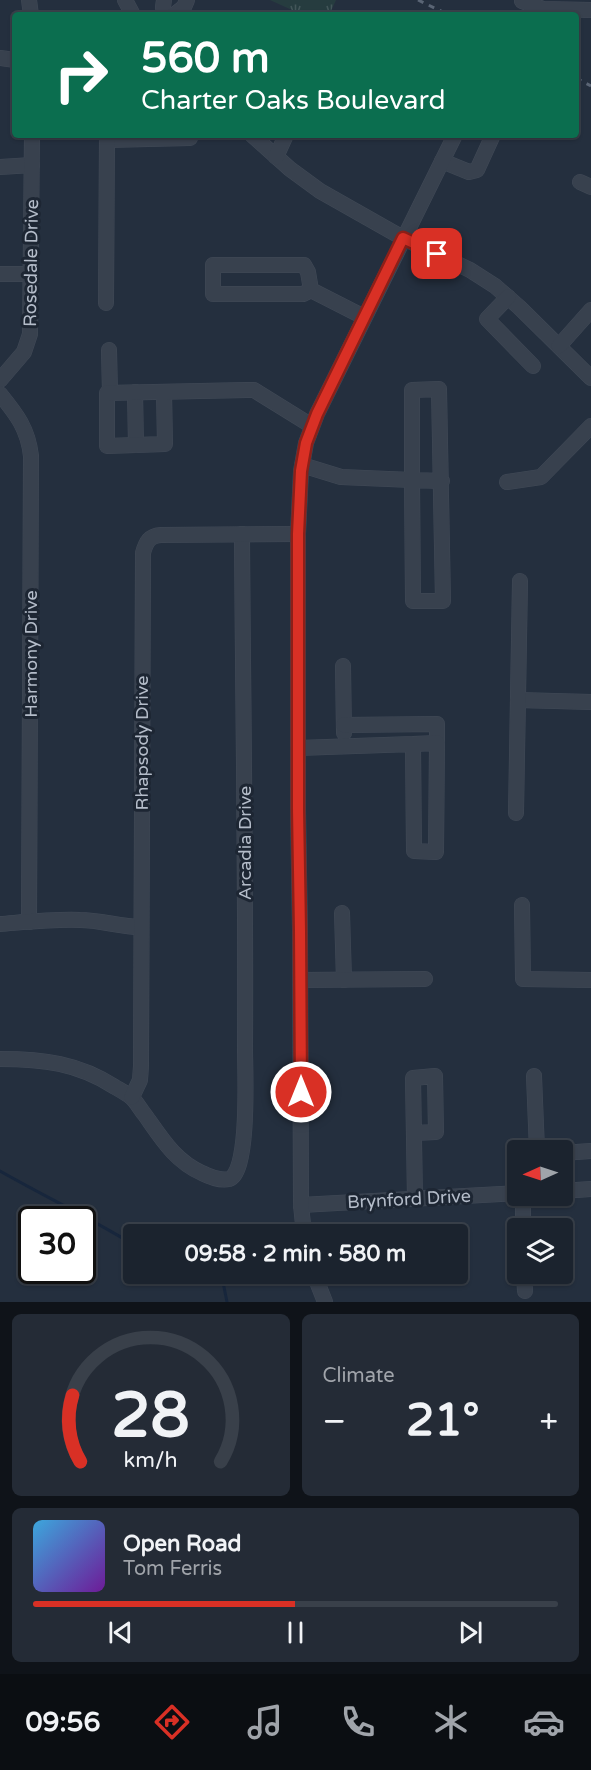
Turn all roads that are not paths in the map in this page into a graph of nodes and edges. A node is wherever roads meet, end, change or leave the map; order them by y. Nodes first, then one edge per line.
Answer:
1 (187, 0) edge
2 (519, 5) edge
3 (591, 10) edge
4 (178, 12) edge
5 (32, 138) edge
6 (107, 138) edge
7 (189, 138) edge
8 (255, 138) edge
9 (285, 138) edge
10 (454, 138) edge
11 (492, 138) edge
12 (276, 157) junction
13 (442, 161) junction
14 (32, 165) junction
15 (0, 167) edge
16 (403, 238) junction
17 (0, 274) edge
18 (31, 274) junction
19 (311, 290) junction
20 (508, 297) junction
21 (106, 303) dead end
22 (591, 310) edge
23 (364, 317) junction
24 (559, 346) junction
25 (109, 350) dead end
26 (533, 366) dead end
27 (591, 378) edge
28 (0, 380) edge
29 (135, 392) junction
30 (164, 392) junction
31 (110, 393) junction
32 (0, 394) edge
33 (312, 426) junction
34 (591, 426) edge
35 (136, 445) junction
36 (302, 465) junction
37 (412, 480) junction
38 (442, 481) junction
39 (507, 482) dead end
40 (242, 534) junction
41 (298, 534) junction
42 (520, 580) dead end
43 (343, 666) dead end
44 (518, 700) junction
45 (591, 702) edge
46 (344, 725) junction
47 (437, 743) junction
48 (413, 744) junction
49 (344, 745) junction
50 (298, 748) junction
51 (516, 813) dead end
52 (522, 905) dead end
53 (342, 913) dead end
54 (29, 922) junction
55 (0, 924) edge
56 (141, 927) junction
57 (425, 979) dead end
58 (300, 980) junction
59 (344, 980) junction
60 (591, 980) edge
61 (0, 1059) edge
62 (534, 1076) dead end
63 (132, 1097) junction
64 (414, 1132) dead end
65 (537, 1140) edge
66 (591, 1151) edge
67 (573, 1152) edge
68 (591, 1189) edge
69 (573, 1190) edge
70 (507, 1194) edge
71 (415, 1199) junction
72 (301, 1205) junction
73 (303, 1224) edge
74 (318, 1284) edge
75 (525, 1284) edge
76 (525, 1291) dead end
77 (325, 1302) edge

1 - 4 street
2 - 3 street
5 - 14 street, Rosedale Drive
6 - 7 street
6 - 21 street
8 - 12 street
9 - 12 street
10 - 13 street
11 - 13 street
12 - 16 street
13 - 16 street
14 - 15 street
14 - 18 street, Rosedale Drive
16 - 20 street
16 - 23 street
17 - 18 street
18 - 28 street, Rosedale Drive
19 - 19 street
19 - 23 street
20 - 24 street
20 - 26 street
22 - 24 street
23 - 33 street
24 - 27 street
25 - 31 street
29 - 30 street
29 - 31 street
29 - 35 street
30 - 33 street
30 - 35 street
31 - 35 street
32 - 54 street, Harmony Drive
33 - 36 street
34 - 39 street
36 - 37 street
36 - 41 street
37 - 38 street
37 - 38 street
37 - 38 street
40 - 41 street, Rhapsody Drive
40 - 56 street, Rhapsody Drive
40 - 63 street, Arcadia Drive
41 - 50 street
42 - 44 street
43 - 46 street
44 - 45 street
44 - 51 street
46 - 47 street
46 - 49 street
47 - 48 street
47 - 48 street
48 - 49 street
49 - 50 street
50 - 58 street
52 - 60 street
53 - 59 street
54 - 55 street
54 - 56 street
56 - 63 street, Rhapsody Drive
57 - 59 street
58 - 59 street
58 - 72 street
61 - 63 street
62 - 65 street
64 - 71 street
66 - 67 street
68 - 69 street
70 - 71 street, Brynford Drive
71 - 72 street, Brynford Drive
72 - 73 street
74 - 77 street
75 - 76 street

